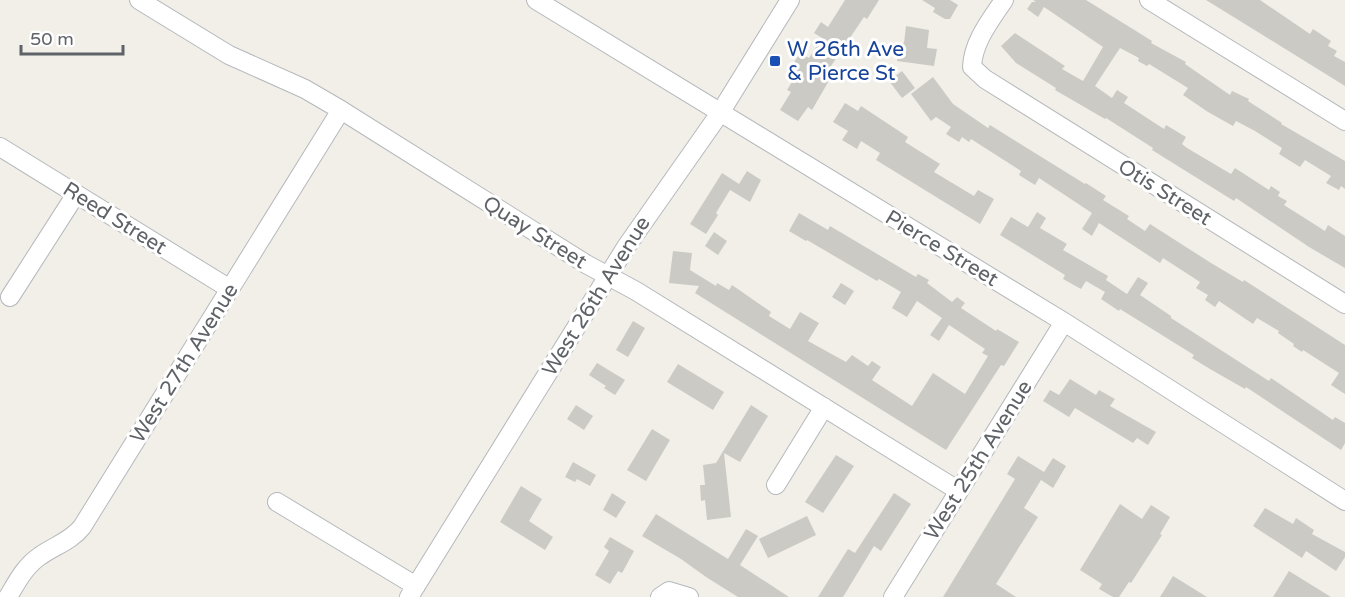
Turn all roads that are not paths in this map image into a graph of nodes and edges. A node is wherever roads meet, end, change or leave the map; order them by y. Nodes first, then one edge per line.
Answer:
1 (139, 0) edge
2 (536, 0) edge
3 (790, 0) edge
4 (1004, 0) edge
5 (1149, 0) edge
6 (341, 110) junction
7 (720, 113) junction
8 (1345, 122) edge
9 (0, 147) edge
10 (76, 194) junction
11 (608, 276) junction
12 (230, 289) junction
13 (10, 297) dead end
14 (1345, 304) edge
15 (1064, 322) junction
16 (824, 407) junction
17 (776, 485) dead end
18 (959, 491) junction
19 (1345, 501) edge
20 (277, 502) dead end
21 (412, 592) edge
22 (665, 594) edge
23 (8, 597) edge
24 (690, 597) edge
25 (892, 597) edge

1 - 6 street, Quay Street
2 - 7 street, Pierce Street
3 - 7 street, West 26th Avenue
4 - 14 street, Otis Street
5 - 8 street
6 - 11 street, Quay Street
6 - 12 street, West 27th Avenue
7 - 11 street, West 26th Avenue
7 - 15 street, Pierce Street
9 - 10 street, Reed Street
10 - 12 street, Reed Street
10 - 13 street
11 - 16 street, Quay Street
11 - 21 street, West 26th Avenue
12 - 23 street, West 27th Avenue
15 - 18 street, West 25th Avenue
15 - 19 street, Pierce Street
16 - 17 street
16 - 18 street, Quay Street
18 - 25 street, West 25th Avenue
20 - 21 street
22 - 24 street

